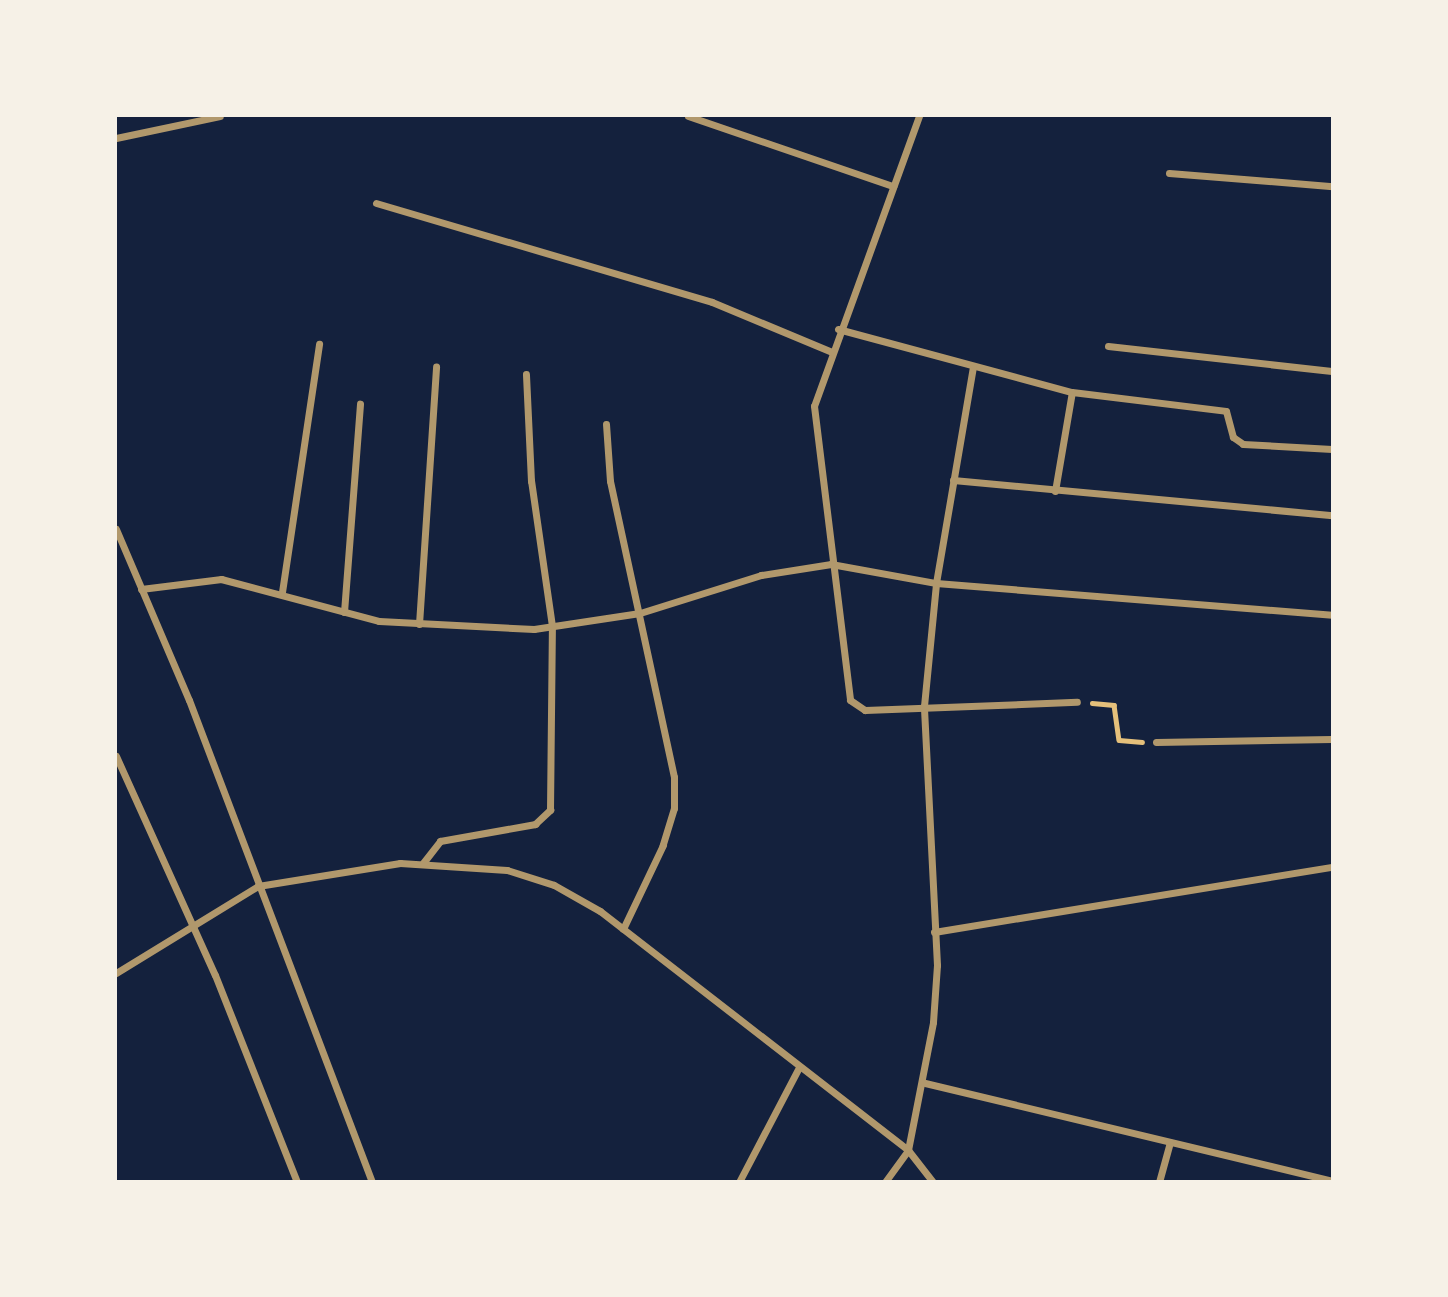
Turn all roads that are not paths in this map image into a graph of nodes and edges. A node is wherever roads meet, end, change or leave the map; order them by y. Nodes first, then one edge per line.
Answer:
1 (220, 116) edge
2 (688, 116) edge
3 (919, 116) edge
4 (116, 138) edge
5 (1169, 173) dead end
6 (893, 186) junction
7 (1332, 186) edge
8 (376, 203) dead end
9 (838, 328) junction
10 (319, 344) dead end
11 (1108, 346) dead end
12 (830, 351) junction
13 (973, 367) junction
14 (436, 368) dead end
15 (1332, 371) edge
16 (526, 374) dead end
17 (1072, 392) junction
18 (360, 404) dead end
19 (606, 424) dead end
20 (1332, 449) edge
21 (953, 480) junction
22 (1055, 491) junction
23 (1332, 515) edge
24 (116, 529) edge
25 (831, 564) junction
26 (936, 583) junction
27 (141, 589) junction
28 (282, 592) junction
29 (344, 612) junction
30 (640, 613) junction
31 (1332, 615) edge
32 (419, 624) junction
33 (552, 626) junction
34 (1077, 702) road end
35 (924, 706) junction
36 (1332, 739) edge
37 (1156, 742) road end
38 (116, 756) edge
39 (423, 863) junction
40 (1332, 866) edge
41 (258, 886) junction
42 (191, 923) junction
43 (623, 929) junction
44 (934, 933) junction
45 (116, 974) edge
46 (799, 1067) junction
47 (925, 1083) junction
48 (1170, 1142) junction
49 (908, 1150) junction
50 (298, 1181) edge
51 (372, 1181) edge
52 (739, 1181) edge
53 (884, 1181) edge
54 (933, 1181) edge
55 (1158, 1181) edge
56 (1332, 1181) edge

1 - 4 street
2 - 6 street
3 - 6 street
5 - 7 street
6 - 9 street
8 - 12 street
9 - 12 street
9 - 13 street
10 - 28 street
11 - 15 street
12 - 25 street
13 - 17 street
13 - 21 street
14 - 32 street
16 - 33 street
17 - 20 street
17 - 22 street
18 - 29 street
19 - 30 street
21 - 22 street
21 - 26 street
22 - 23 street
24 - 27 street
25 - 26 street
25 - 30 street
25 - 35 street
26 - 31 street
26 - 35 street
27 - 28 street
27 - 41 street
28 - 29 street
29 - 32 street
30 - 33 street
30 - 43 street
32 - 33 street
33 - 39 street
34 - 35 street
35 - 44 street
36 - 37 street
38 - 42 street
39 - 41 street
39 - 43 street
40 - 44 street
41 - 42 street
41 - 51 street
42 - 45 street
42 - 50 street
43 - 46 street
44 - 47 street
46 - 49 street
46 - 52 street
47 - 48 street
47 - 49 street
48 - 55 street
48 - 56 street
49 - 53 street
49 - 54 street

